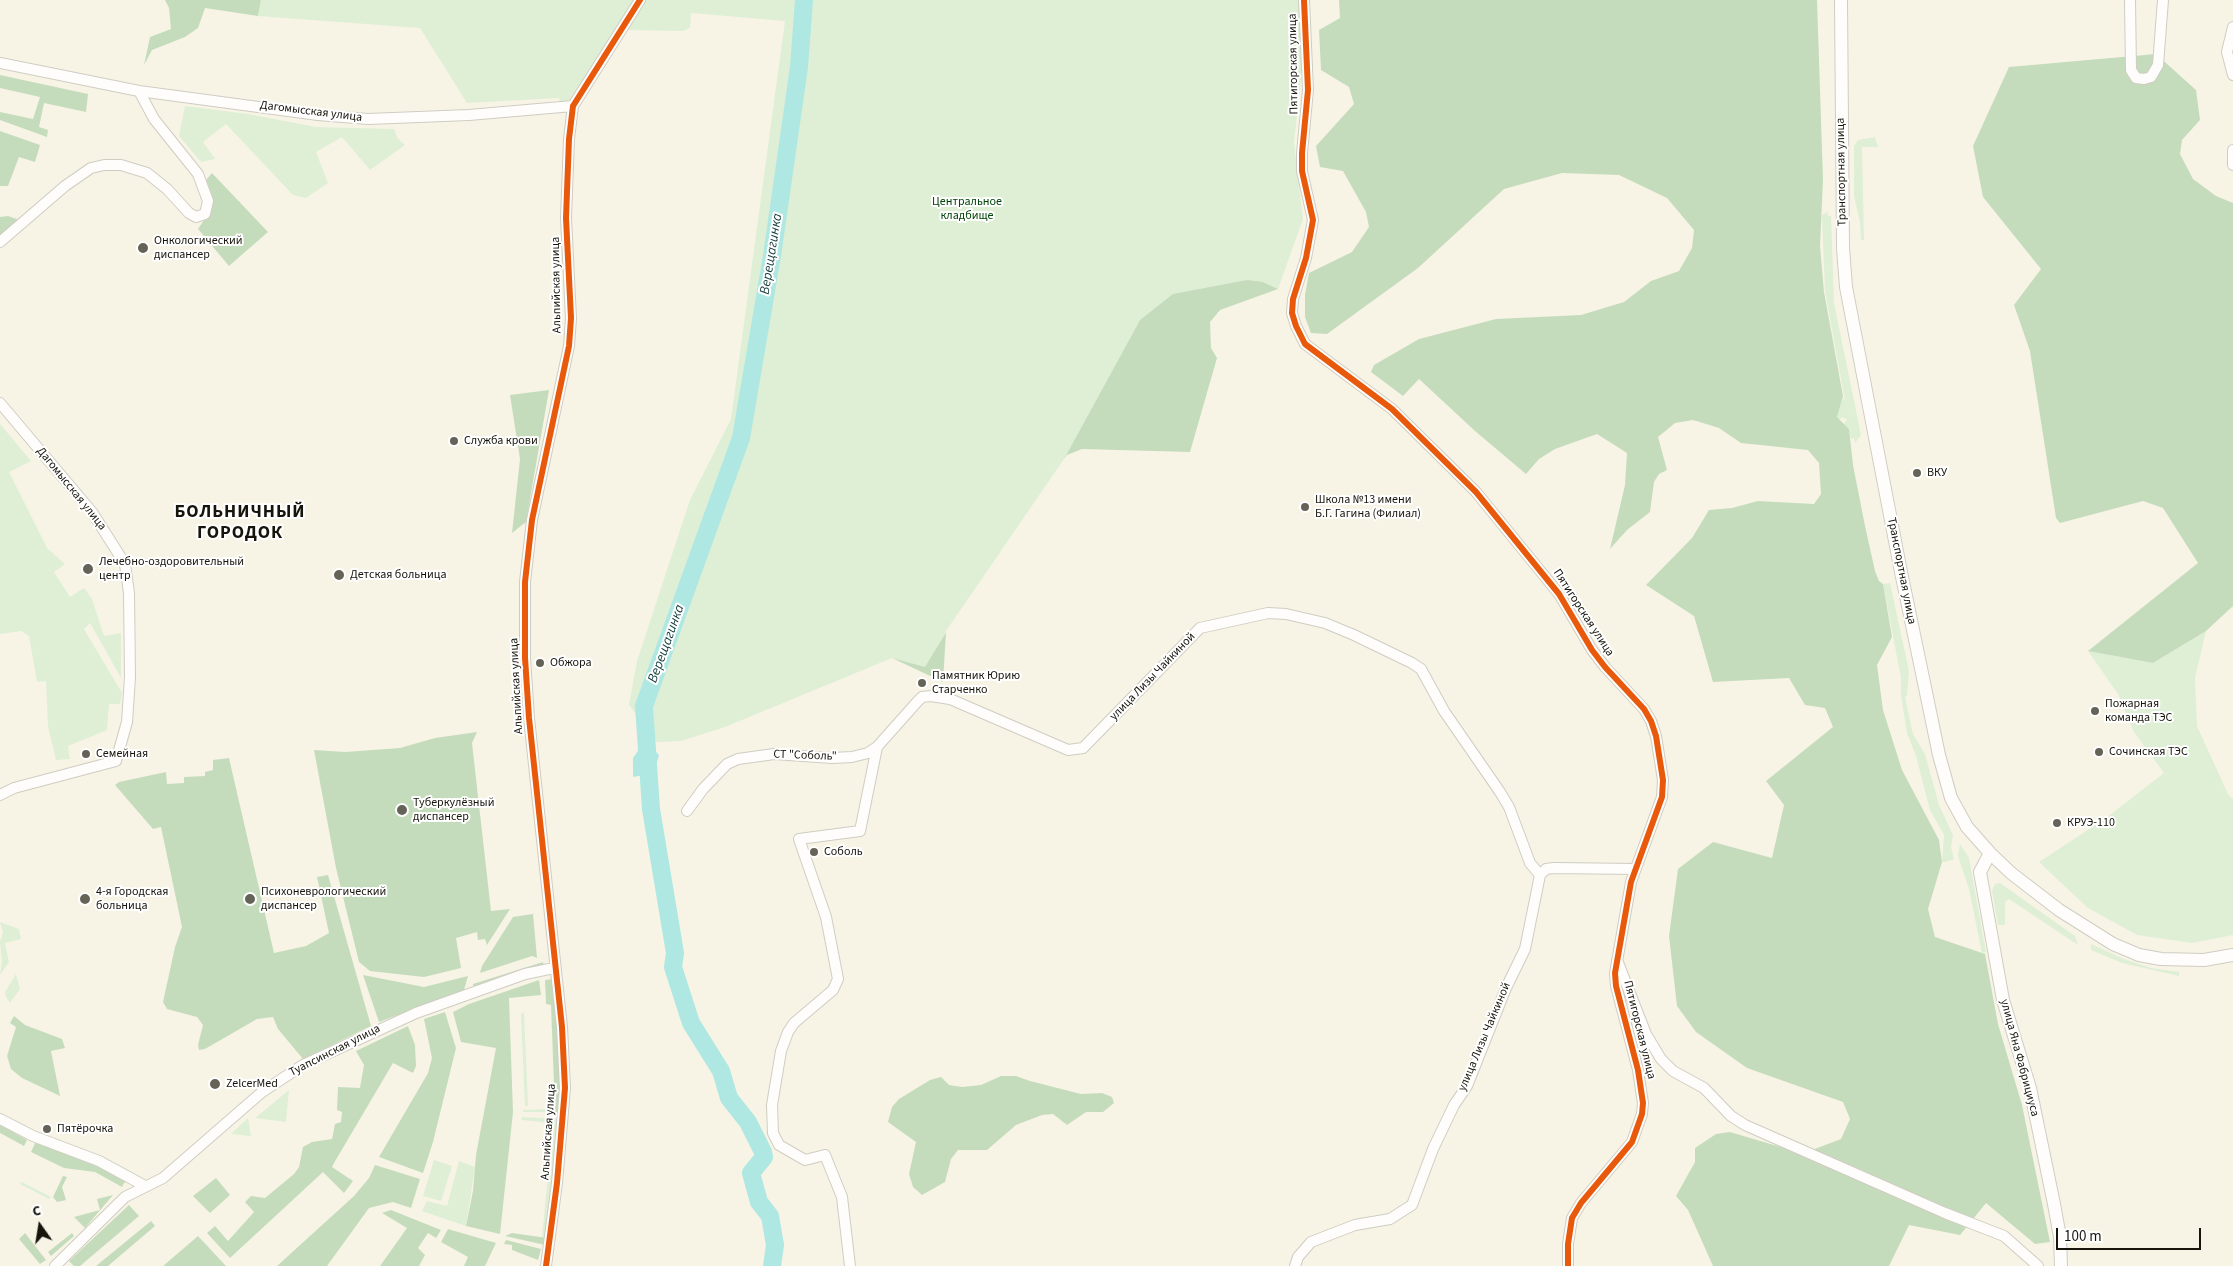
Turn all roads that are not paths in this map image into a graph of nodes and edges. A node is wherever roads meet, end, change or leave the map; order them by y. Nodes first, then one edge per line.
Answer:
1 (640, 0) edge
2 (1304, 0) edge
3 (1841, 0) edge
4 (2130, 0) edge
5 (2163, 0) edge
6 (2233, 27) edge
7 (0, 63) edge
8 (2233, 75) edge
9 (140, 91) junction
10 (573, 106) junction
11 (2233, 150) edge
12 (2233, 165) edge
13 (0, 242) edge
14 (0, 403) edge
15 (922, 697) joint
16 (877, 747) junction
17 (0, 795) edge
18 (687, 812) dead end
19 (1990, 854) junction
20 (1635, 869) junction
21 (1540, 875) junction
22 (2233, 955) edge
23 (1616, 958) junction
24 (554, 968) junction
25 (0, 1118) edge
26 (144, 1186) junction
27 (55, 1266) edge
28 (546, 1266) edge
29 (850, 1266) edge
30 (1295, 1266) edge
31 (1568, 1266) edge
32 (2038, 1266) edge
33 (2061, 1266) edge

1 - 10 street
2 - 20 street, Пятигорская улица
3 - 19 main road, Транспортная улица
4 - 5 street
6 - 8 street
7 - 9 street, Дагомысская улица
9 - 10 street, Дагомысская улица
9 - 13 street
10 - 24 street, Альпийская улица
11 - 12 street
14 - 17 street, Дагомысская улица
15 - 16 street, СТ "Соболь"
15 - 21 street, улица Лизы Чайкиной
16 - 18 street, СТ "Соболь"
16 - 29 street
19 - 22 main road, Транспортная улица
19 - 33 main road, улица Яна Фабрициуса
20 - 21 street
20 - 23 street, Пятигорская улица
21 - 30 street, улица Лизы Чайкиной
23 - 31 street, Пятигорская улица
23 - 32 street, Пятигорская улица
24 - 26 street, Туапсинская улица
24 - 28 street, Альпийская улица
25 - 26 street
26 - 27 street, Туапсинская улица

